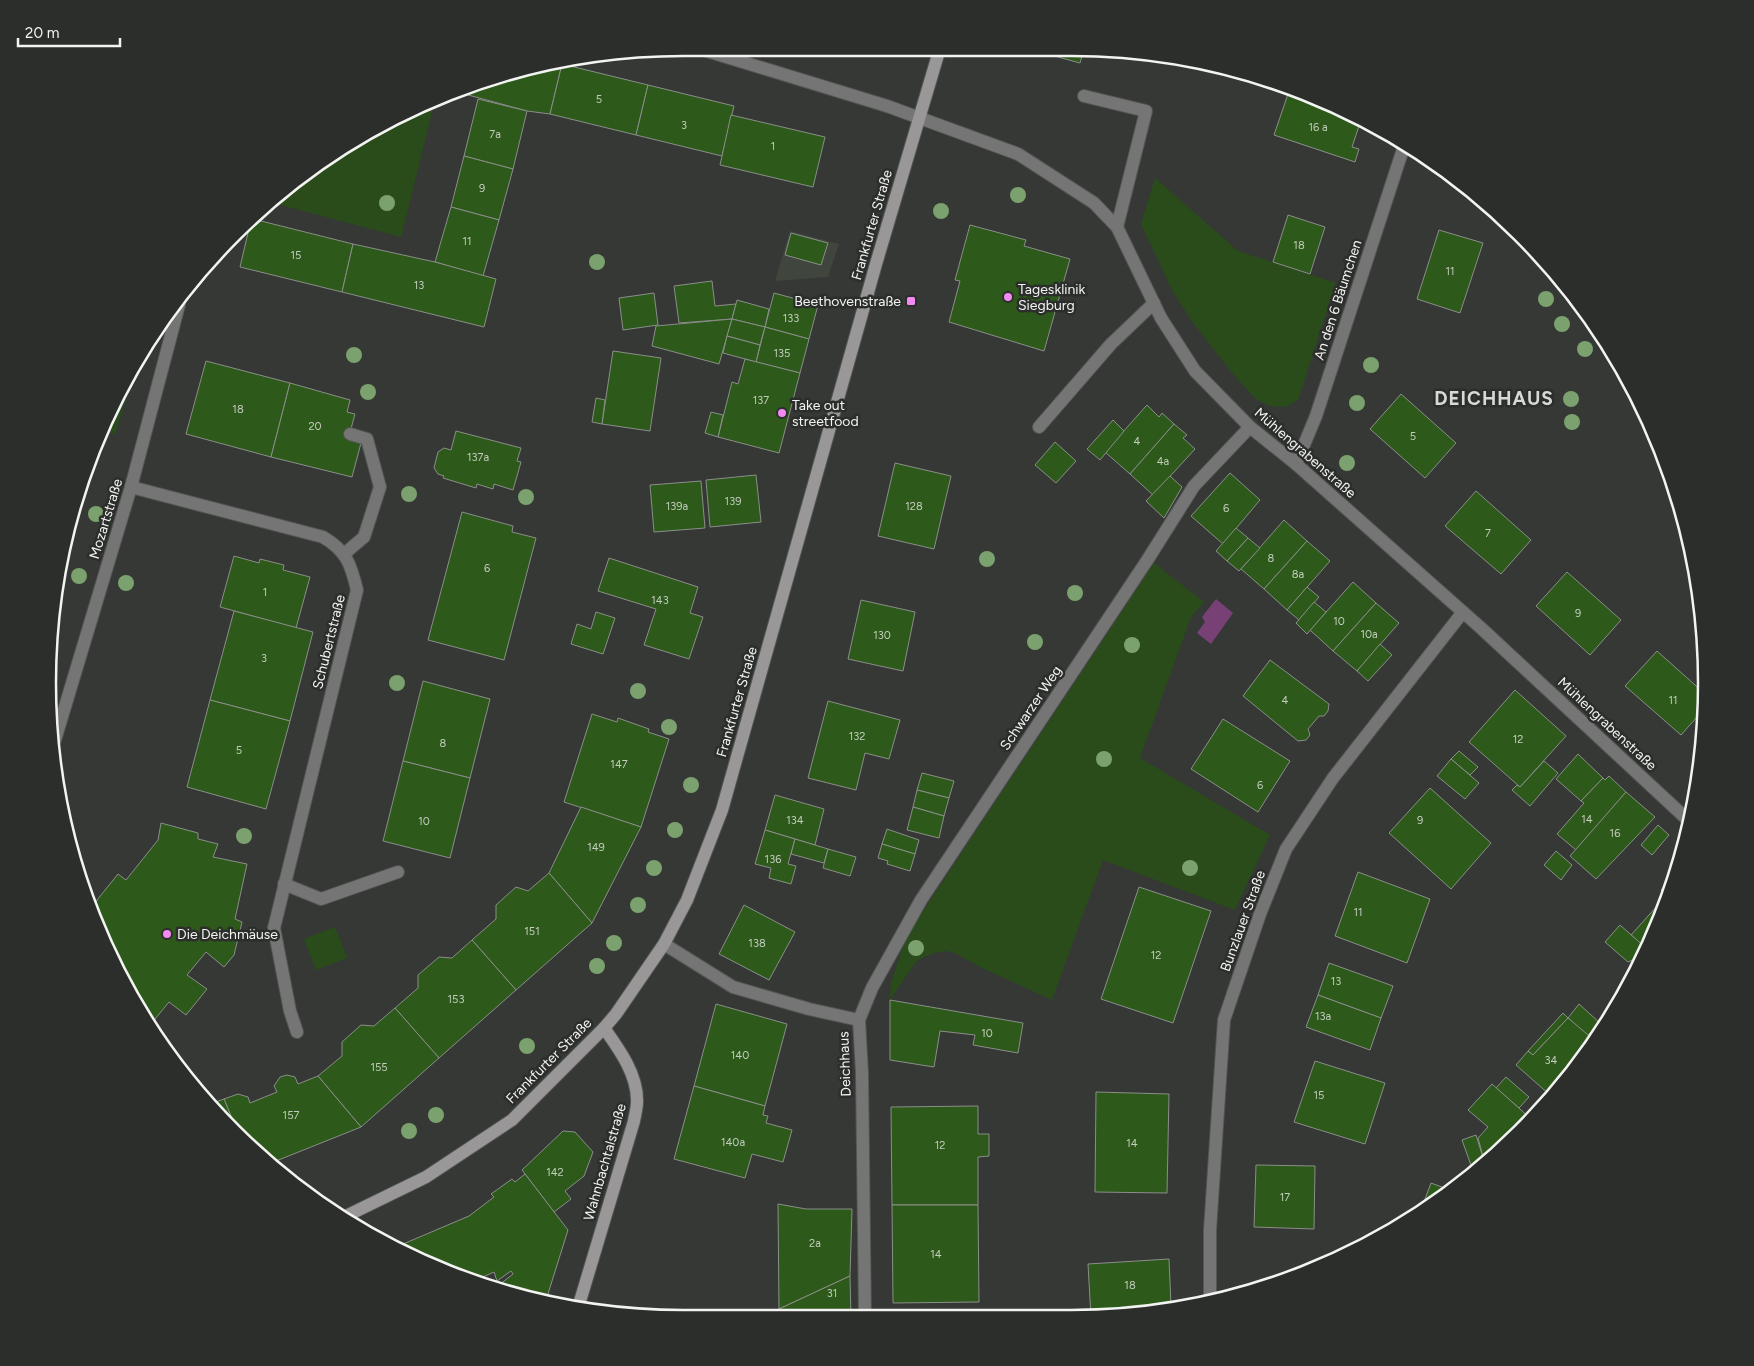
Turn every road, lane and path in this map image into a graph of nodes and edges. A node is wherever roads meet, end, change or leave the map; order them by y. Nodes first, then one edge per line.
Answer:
1 (723, 56) edge
2 (938, 56) edge
3 (1084, 96) dead end
4 (919, 117) junction
5 (1401, 151) edge
6 (1116, 227) junction
7 (1154, 303) junction
8 (177, 314) edge
9 (1040, 427) dead end
10 (1250, 427) junction
11 (350, 434) dead end
12 (1296, 464) junction
13 (131, 487) junction
14 (344, 554) junction
15 (1462, 612) junction
16 (58, 729) edge
17 (1683, 816) edge
18 (398, 872) dead end
19 (284, 884) junction
20 (664, 944) junction
21 (858, 1020) junction
22 (604, 1028) junction
23 (297, 1032) dead end
24 (351, 1214) edge
25 (1210, 1294) edge
26 (580, 1301) edge
27 (865, 1310) edge

1 - 4 street
2 - 4 main road, Frankfurter Straße
3 - 6 street
4 - 6 street, Mühlengrabenstraße
4 - 20 main road, Frankfurter Straße
5 - 12 street, An den 6 Bäumchen
6 - 7 street, Mühlengrabenstraße
7 - 9 street
7 - 10 street, Mühlengrabenstraße
8 - 13 street, Mozartstraße
10 - 12 street, Mühlengrabenstraße
10 - 21 street, Schwarzer Weg
11 - 14 street
12 - 15 street, Mühlengrabenstraße
13 - 14 street, Schubertstraße
13 - 16 street, Mozartstraße
14 - 19 street, Schubertstraße
15 - 17 street, Mühlengrabenstraße
15 - 25 street, Bunzlauer Straße
18 - 19 street
19 - 23 street, Schubertstraße
20 - 21 street, Deichhaus
20 - 22 main road, Frankfurter Straße
21 - 27 street, Deichhaus
22 - 24 main road, Frankfurter Straße
22 - 26 main road, Wahnbachtalstraße

